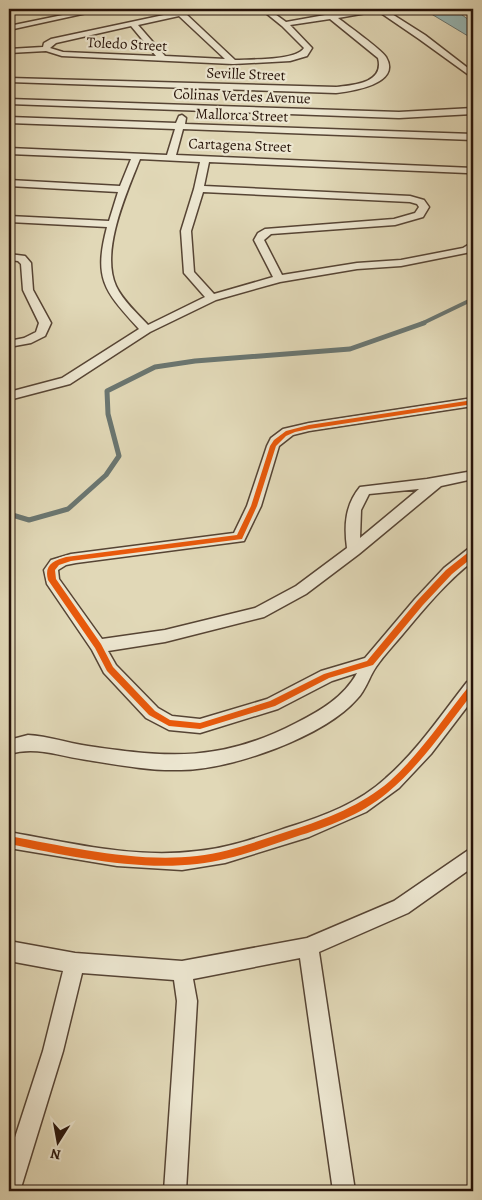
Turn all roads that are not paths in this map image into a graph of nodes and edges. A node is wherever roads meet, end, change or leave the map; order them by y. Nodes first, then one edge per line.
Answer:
1 (101, 9) edge
2 (201, 9) edge
3 (264, 9) edge
4 (322, 9) edge
5 (379, 9) edge
6 (180, 13) junction
7 (332, 17) junction
8 (132, 23) junction
9 (285, 24) junction
10 (9, 28) edge
11 (46, 49) junction
12 (9, 51) edge
13 (164, 59) junction
14 (233, 62) junction
15 (473, 76) edge
16 (9, 80) edge
17 (189, 85) junction
18 (9, 95) edge
19 (9, 102) edge
20 (473, 104) edge
21 (473, 111) edge
22 (9, 120) edge
23 (179, 126) junction
24 (473, 137) edge
25 (9, 151) edge
26 (138, 156) junction
27 (171, 157) junction
28 (205, 158) junction
29 (472, 172) edge
30 (9, 183) edge
31 (124, 189) junction
32 (199, 189) junction
33 (9, 219) edge
34 (113, 224) junction
35 (473, 245) edge
36 (9, 257) edge
37 (279, 279) junction
38 (212, 298) junction
39 (146, 330) junction
40 (9, 344) edge
41 (9, 396) edge
42 (473, 402) edge
43 (473, 475) edge
44 (438, 482) junction
45 (354, 550) junction
46 (473, 553) edge
47 (98, 646) junction
48 (370, 663) junction
49 (473, 687) edge
50 (9, 747) edge
51 (9, 840) edge
52 (473, 857) edge
53 (308, 947) junction
54 (9, 951) edge
55 (75, 963) junction
56 (182, 971) junction
57 (9, 1191) edge
58 (175, 1191) edge
59 (344, 1191) edge

1 - 10 street
2 - 6 street, Toledo Street
3 - 9 street, Toledo Street
4 - 7 street, Seville Street
5 - 7 street
5 - 15 street
6 - 8 street, Toledo Street
6 - 14 street
7 - 9 street
7 - 17 street, Seville Street
8 - 11 street, Toledo Street
8 - 13 street
9 - 14 street, Toledo Street
11 - 12 street
11 - 13 street, Toledo Street
13 - 17 street, Toledo Street
14 - 17 street, Toledo Street
16 - 17 street, Seville Street
17 - 18 street, Colinas Verdes Avenue
17 - 19 street, Colinas Verdes Avenue
17 - 20 street, Colinas Verdes Avenue
17 - 21 street, Colinas Verdes Avenue
17 - 23 street
22 - 23 street, Mallorca Street
23 - 24 street, Mallorca Street
23 - 27 street
25 - 26 street, Cartagena Street
26 - 27 street, Cartagena Street
26 - 31 street
27 - 28 street, Cartagena Street
28 - 29 street, Cartagena Street
28 - 32 street
30 - 31 street
31 - 34 street
32 - 37 street
32 - 38 street
33 - 34 street
34 - 39 street
35 - 37 street
36 - 40 street
37 - 38 street
38 - 39 street
39 - 41 street
42 - 47 street
43 - 44 street
44 - 45 street
44 - 45 street
45 - 47 street
46 - 48 street
47 - 48 street
48 - 50 street
49 - 51 street
52 - 53 street
53 - 56 street
53 - 59 street
54 - 55 street
55 - 56 street
55 - 57 street
56 - 58 street

